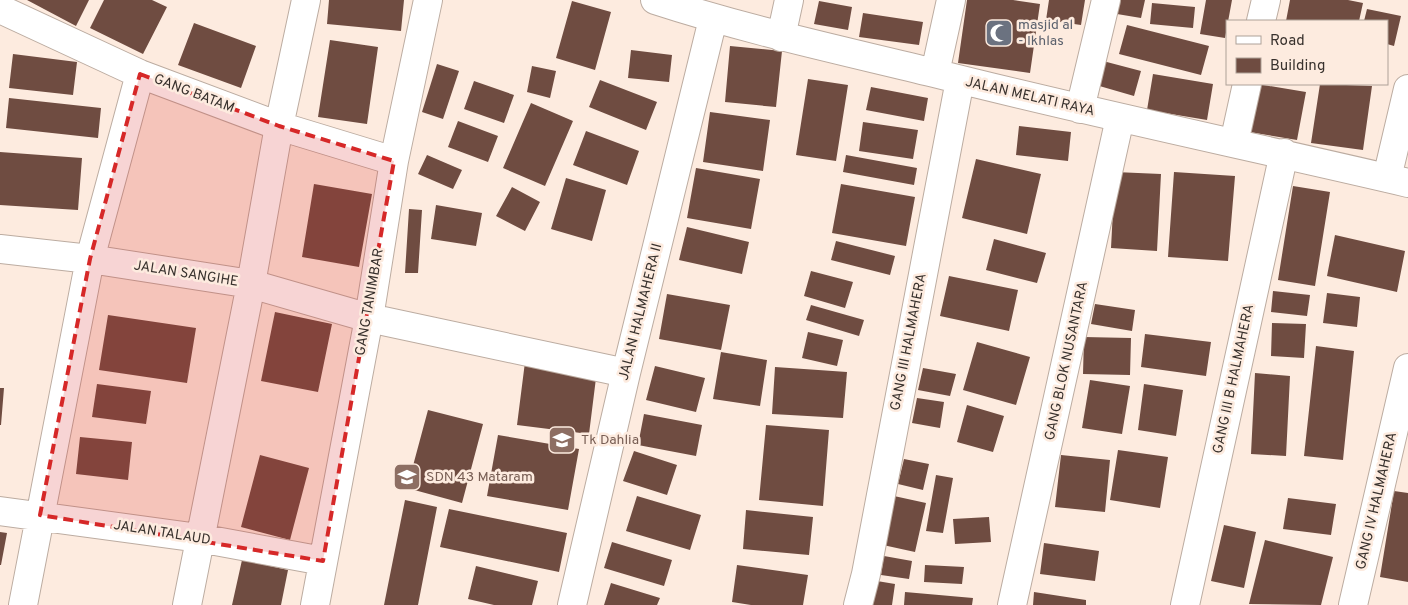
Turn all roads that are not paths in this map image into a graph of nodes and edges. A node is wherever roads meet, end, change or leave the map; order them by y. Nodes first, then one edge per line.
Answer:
1 (306, 0) edge
2 (428, 0) edge
3 (655, 0) edge
4 (789, 0) edge
5 (951, 0) edge
6 (1106, 0) edge
7 (1266, 0) edge
8 (0, 9) edge
9 (713, 19) junction
10 (1261, 20) edge
11 (781, 37) junction
12 (140, 74) junction
13 (948, 77) junction
14 (1247, 85) edge
15 (1408, 89) edge
16 (1080, 109) junction
17 (1120, 118) junction
18 (279, 126) junction
19 (1234, 143) junction
20 (1284, 153) junction
21 (394, 161) junction
22 (1398, 181) edge
23 (0, 249) edge
24 (90, 259) junction
25 (251, 284) junction
26 (369, 318) junction
27 (1408, 368) edge
28 (626, 373) junction
29 (0, 511) edge
30 (40, 515) junction
31 (199, 538) junction
32 (324, 561) junction
33 (23, 605) edge
34 (186, 605) edge
35 (315, 605) edge
36 (572, 605) edge
37 (858, 605) edge
38 (1012, 605) edge
39 (1185, 605) edge
40 (1353, 605) edge

1 - 18 street
2 - 21 street, GANG TANIMBAR
3 - 9 street, JALAN MELATI RAYA
4 - 11 street
5 - 13 street, GANG III HALMAHERA
6 - 16 street
7 - 10 street
8 - 12 street, GANG BATAM
9 - 11 street, JALAN MELATI RAYA
9 - 28 street, JALAN HALMAHERA II
11 - 13 street, JALAN MELATI RAYA
12 - 18 street, GANG BATAM
12 - 24 street
13 - 16 street, JALAN MELATI RAYA
13 - 37 street, GANG III HALMAHERA
14 - 19 street
15 - 22 street
16 - 17 street, JALAN MELATI RAYA
17 - 19 street, JALAN MELATI RAYA
17 - 38 street, GANG BLOK NUSANTARA
18 - 21 street, GANG BATAM
18 - 25 street
19 - 20 street, JALAN MELATI RAYA
20 - 22 street, JALAN MELATI RAYA
20 - 39 street, GANG III B HALMAHERA
21 - 26 street, GANG TANIMBAR
23 - 24 street, JALAN SANGIHE
24 - 25 street, JALAN SANGIHE
24 - 30 street
25 - 26 street, JALAN SANGIHE
25 - 31 street
26 - 28 street, JALAN SANGIHE
26 - 32 street, GANG TANIMBAR
27 - 40 street, GANG IV HALMAHERA
28 - 36 street, JALAN HALMAHERA II
29 - 30 street, JALAN TALAUD
30 - 31 street, JALAN TALAUD
30 - 33 street
31 - 32 street, JALAN TALAUD
31 - 34 street
32 - 35 street, GANG TANIMBAR

